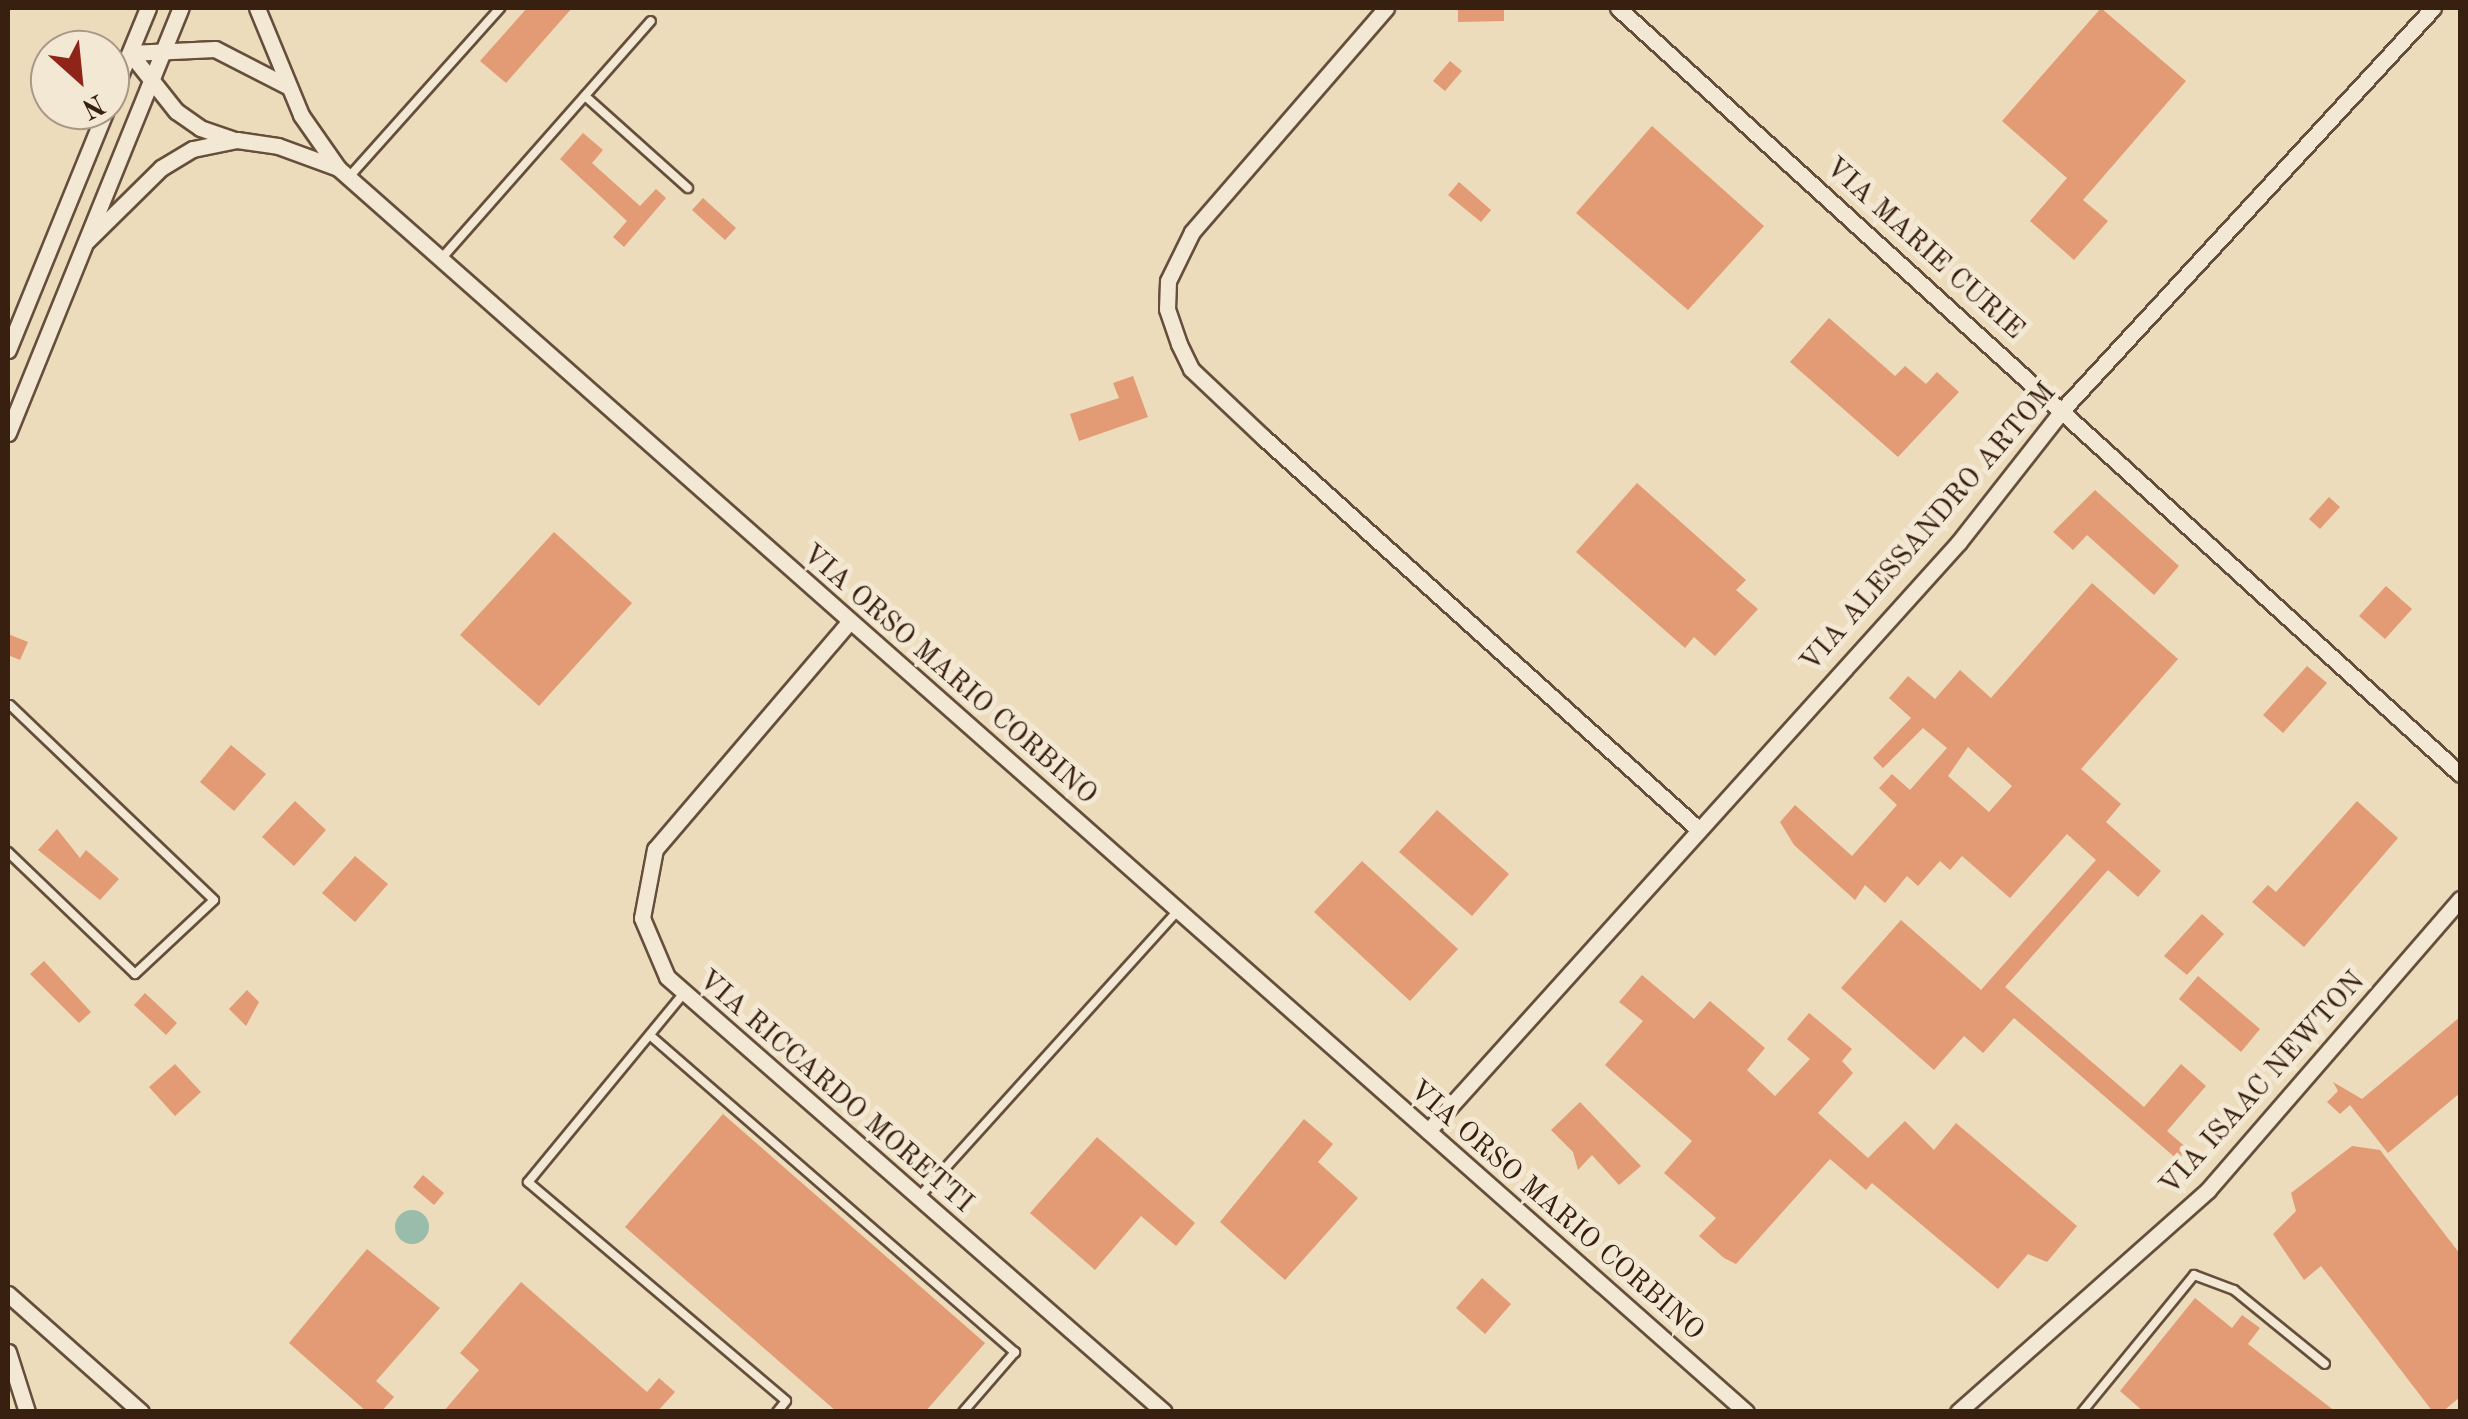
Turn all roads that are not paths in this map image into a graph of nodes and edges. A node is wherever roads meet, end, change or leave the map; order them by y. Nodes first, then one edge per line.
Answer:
1 (148, 8) edge
2 (181, 8) edge
3 (257, 8) edge
4 (500, 8) edge
5 (1386, 8) edge
6 (1618, 8) edge
7 (2433, 8) edge
8 (651, 21) dead end
9 (165, 47) junction
10 (130, 52) junction
11 (152, 78) junction
12 (289, 87) junction
13 (585, 96) junction
14 (98, 130) edge
15 (236, 140) junction
16 (344, 172) junction
17 (688, 188) dead end
18 (87, 241) junction
19 (441, 259) junction
20 (8, 350) edge
21 (2064, 408) junction
22 (8, 433) edge
23 (850, 621) junction
24 (10, 705) dead end
25 (2460, 774) edge
26 (1698, 829) junction
27 (8, 852) edge
28 (2460, 899) edge
29 (1178, 910) junction
30 (684, 992) junction
31 (652, 1036) junction
32 (1428, 1131) junction
33 (918, 1199) junction
34 (8, 1294) edge
35 (8, 1352) edge
36 (2324, 1364) dead end
37 (27, 1412) edge
38 (141, 1412) edge
39 (777, 1412) edge
40 (963, 1412) edge
41 (1164, 1412) edge
42 (1746, 1412) edge
43 (1958, 1412) edge
44 (2082, 1412) edge

1 - 10 street
2 - 9 street
3 - 12 street
4 - 16 lane
5 - 26 street
6 - 21 street, VIA MARIE CURIE
7 - 21 street, VIA ALESSANDRO ARTOM
8 - 13 lane
9 - 10 street
9 - 11 street
9 - 12 street
10 - 11 street
11 - 15 street
11 - 18 street
12 - 16 street
13 - 17 lane
13 - 19 lane
14 - 20 street
15 - 16 street, VIA ORSO MARIO CORBINO
15 - 18 street, VIA ORSO MARIO CORBINO
16 - 19 street, VIA ORSO MARIO CORBINO
18 - 22 street
19 - 23 street, VIA ORSO MARIO CORBINO
21 - 25 street, VIA MARIE CURIE
21 - 26 street, VIA ALESSANDRO ARTOM
23 - 29 street, VIA ORSO MARIO CORBINO
23 - 30 street, VIA RICCARDO MORETTI
24 - 27 lane
26 - 32 street, VIA ALESSANDRO ARTOM
28 - 43 street, VIA ISAAC NEWTON
29 - 32 street, VIA ORSO MARIO CORBINO
29 - 33 lane
30 - 31 lane
30 - 33 street, VIA RICCARDO MORETTI
31 - 39 lane
31 - 40 lane
32 - 42 street, VIA ORSO MARIO CORBINO
33 - 41 street, VIA RICCARDO MORETTI
34 - 38 street
35 - 37 street
36 - 44 lane

